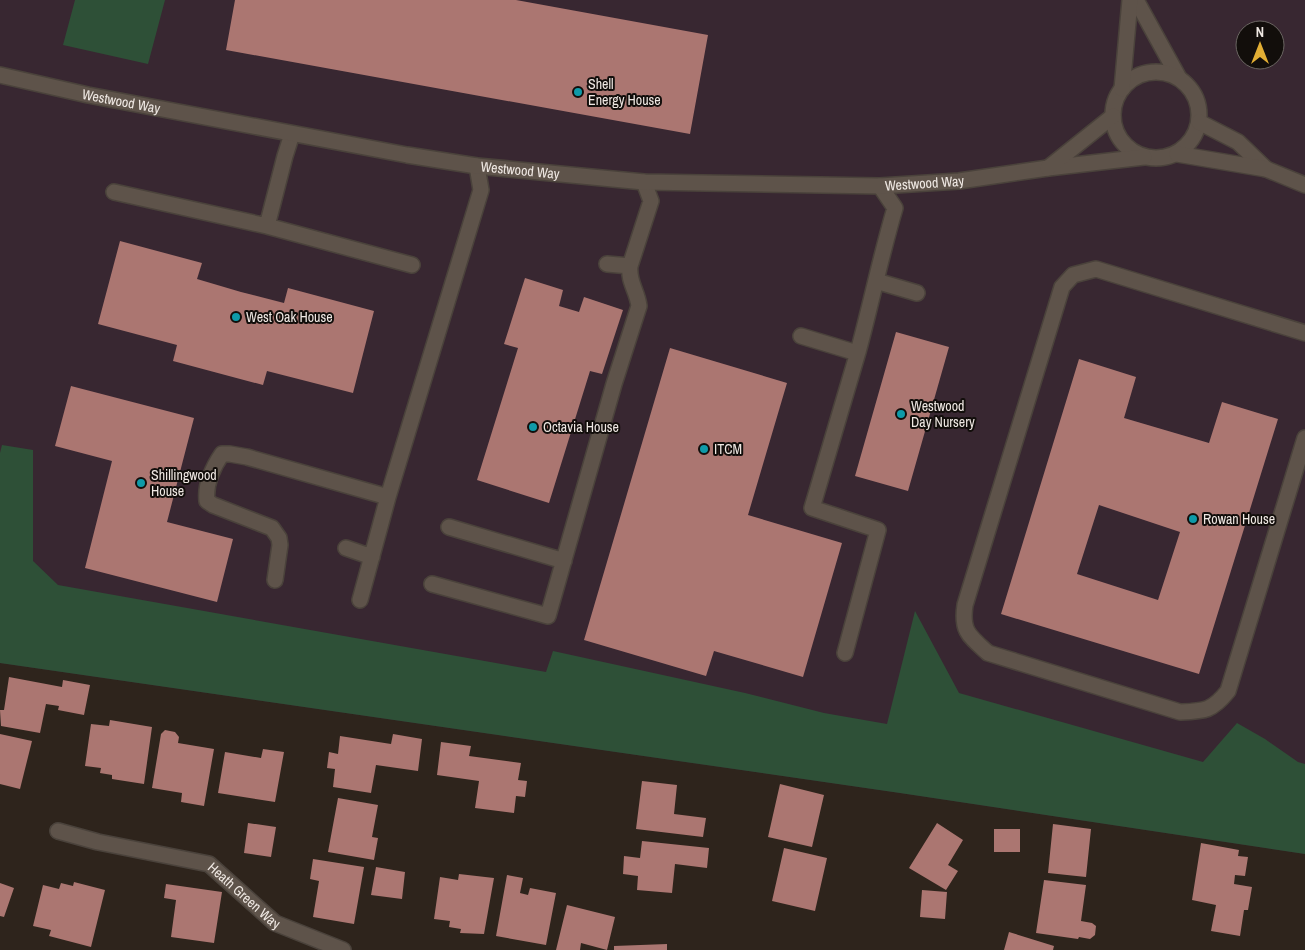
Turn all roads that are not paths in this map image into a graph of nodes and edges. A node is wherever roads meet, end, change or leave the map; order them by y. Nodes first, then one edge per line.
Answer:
1 (1130, 0) edge
2 (1136, 0) edge
3 (0, 75) edge
4 (1179, 78) junction
5 (1122, 90) junction
6 (1113, 116) junction
7 (1199, 122) junction
8 (292, 134) junction
9 (1176, 154) junction
10 (1144, 157) junction
11 (477, 166) junction
12 (1048, 168) junction
13 (1266, 169) junction
14 (644, 182) junction
15 (1305, 185) edge
16 (880, 186) junction
17 (114, 192) dead end
18 (267, 226) junction
19 (606, 264) dead end
20 (412, 265) dead end
21 (630, 266) junction
22 (876, 282) junction
23 (917, 293) dead end
24 (1305, 334) edge
25 (801, 336) dead end
26 (858, 353) junction
27 (1305, 438) edge
28 (388, 497) junction
29 (449, 527) dead end
30 (346, 548) dead end
31 (372, 557) junction
32 (564, 561) junction
33 (275, 580) dead end
34 (432, 584) dead end
35 (360, 600) dead end
36 (845, 652) dead end
37 (58, 831) dead end
38 (343, 950) edge

1 - 5 street
2 - 4 street
3 - 8 street, Westwood Way
4 - 5 street
4 - 7 street
5 - 6 street
6 - 10 street
6 - 12 street
7 - 9 street
7 - 13 street
8 - 11 street, Westwood Way
8 - 18 street
9 - 10 street
9 - 13 street
10 - 12 street, Westwood Way
11 - 14 street, Westwood Way
11 - 28 street
12 - 16 street, Westwood Way
13 - 15 street
14 - 16 street, Westwood Way
14 - 21 street
16 - 22 street
17 - 18 street
18 - 20 street
19 - 21 street
21 - 32 street
22 - 23 street
22 - 26 street
24 - 27 street
25 - 26 street
26 - 36 street
28 - 31 street
28 - 33 street
29 - 32 street
30 - 31 street
31 - 35 street
32 - 34 street
37 - 38 street, Heath Green Way

